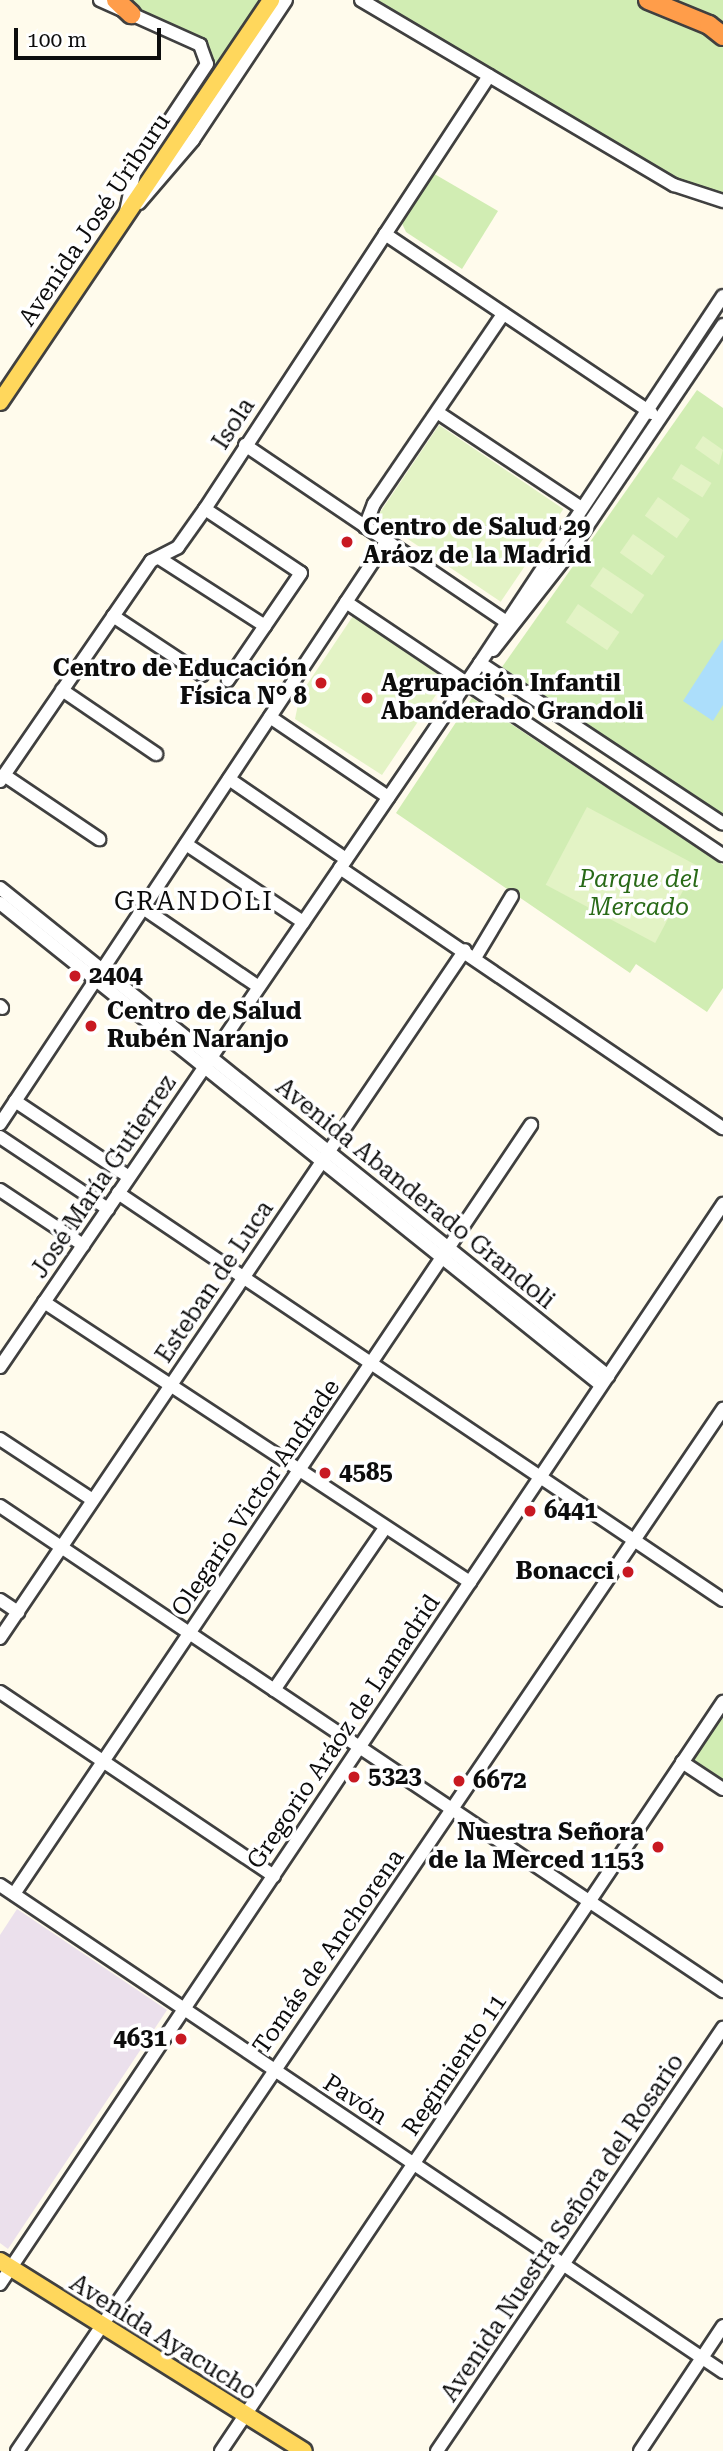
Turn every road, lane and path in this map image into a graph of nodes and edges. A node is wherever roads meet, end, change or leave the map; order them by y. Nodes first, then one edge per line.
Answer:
1 (100, 0) edge
2 (116, 0) edge
3 (261, 0) edge
4 (271, 0) edge
5 (286, 0) edge
6 (361, 0) edge
7 (648, 0) edge
8 (131, 14) junction
9 (723, 36) edge
10 (227, 64) junction
11 (489, 76) junction
12 (723, 201) edge
13 (126, 215) junction
14 (389, 237) junction
15 (723, 296) edge
16 (503, 313) junction
17 (723, 325) edge
18 (0, 402) edge
19 (647, 410) junction
20 (437, 412) junction
21 (660, 419) junction
22 (245, 445) junction
23 (580, 507) junction
24 (205, 509) junction
25 (365, 527) junction
26 (386, 542) junction
27 (159, 558) junction
28 (346, 602) junction
29 (113, 616) junction
30 (505, 621) junction
31 (265, 626) junction
32 (480, 663) junction
33 (202, 675) dead end
34 (228, 680) dead end
35 (465, 684) junction
36 (62, 690) junction
37 (270, 717) junction
38 (156, 754) dead end
39 (2, 778) edge
40 (229, 779) junction
41 (388, 797) junction
42 (723, 824) edge
43 (99, 839) dead end
44 (186, 844) junction
45 (723, 855) edge
46 (343, 863) junction
47 (0, 888) edge
48 (512, 896) dead end
49 (0, 903) edge
50 (143, 908) junction
51 (303, 922) junction
52 (470, 954) junction
53 (99, 975) junction
54 (258, 987) junction
55 (208, 1061) junction
56 (0, 1098) edge
57 (14, 1104) junction
58 (0, 1124) edge
59 (531, 1125) dead end
60 (723, 1128) edge
61 (0, 1137) edge
62 (325, 1157) junction
63 (129, 1177) junction
64 (0, 1191) edge
65 (118, 1193) junction
66 (722, 1207) edge
67 (108, 1209) junction
68 (83, 1245) junction
69 (446, 1253) junction
70 (244, 1277) junction
71 (44, 1302) junction
72 (4, 1351) edge
73 (373, 1361) junction
74 (0, 1367) edge
75 (605, 1380) junction
76 (170, 1386) junction
77 (723, 1409) edge
78 (0, 1439) edge
79 (299, 1472) junction
80 (541, 1476) junction
81 (93, 1500) junction
82 (0, 1506) edge
83 (385, 1528) junction
84 (636, 1540) junction
85 (61, 1547) junction
86 (470, 1582) junction
87 (0, 1600) edge
88 (723, 1600) edge
89 (18, 1612) junction
90 (190, 1633) junction
91 (0, 1638) edge
92 (274, 1690) junction
93 (0, 1692) edge
94 (723, 1702) edge
95 (360, 1747) junction
96 (103, 1762) junction
97 (682, 1762) junction
98 (723, 1790) edge
99 (454, 1811) junction
100 (274, 1876) junction
101 (0, 1885) edge
102 (14, 1894) junction
103 (591, 1899) junction
104 (723, 1991) edge
105 (184, 2010) junction
106 (723, 2028) edge
107 (272, 2071) junction
108 (414, 2165) junction
109 (564, 2264) junction
110 (5, 2265) edge
111 (0, 2284) edge
112 (723, 2326) edge
113 (100, 2327) junction
114 (701, 2358) junction
115 (723, 2372) edge
116 (245, 2415) junction
117 (17, 2451) edge
118 (221, 2451) edge
119 (303, 2451) edge
120 (437, 2451) edge
121 (640, 2451) edge

1 - 8 street
2 - 8 highway
3 - 10 main road, Avenida José Uriburu
4 - 10 main road, Avenida José Uriburu
5 - 13 street
6 - 11 street
7 - 9 highway
8 - 13 street
10 - 13 main road, Avenida José Uriburu
11 - 12 street
11 - 14 street, Isola
13 - 18 main road, Avenida José Uriburu
14 - 16 street
14 - 22 street, Isola
15 - 19 street, José María Gutierrez
16 - 19 street
16 - 20 street
17 - 21 street, José María Gutierrez
19 - 21 street
19 - 23 street, José María Gutierrez
20 - 23 street
20 - 25 street
21 - 32 street, José María Gutierrez
22 - 24 street, Isola
22 - 25 street
23 - 30 street, José María Gutierrez
24 - 27 street, Isola
24 - 31 street
25 - 26 street
26 - 28 street
26 - 30 street
27 - 29 street, Isola
27 - 31 street
28 - 35 street
28 - 37 street
29 - 33 street
29 - 36 street, Isola
30 - 32 street, José María Gutierrez
31 - 34 street
32 - 35 street, José María Gutierrez
32 - 42 street
35 - 41 street, José María Gutierrez
35 - 45 street
36 - 38 street
36 - 39 street, Isola
37 - 40 street
37 - 41 street
39 - 43 street
40 - 44 street
40 - 46 street
41 - 46 street, José María Gutierrez
44 - 50 street
44 - 51 street
46 - 51 street, José María Gutierrez
46 - 52 street
47 - 53 street, Avenida Abanderado Grandoli
48 - 52 street, Esteban de Luca
49 - 53 street, Avenida Abanderado Grandoli
50 - 53 street
50 - 54 street
51 - 54 street, José María Gutierrez
52 - 60 street
52 - 62 street, Esteban de Luca
53 - 55 street, Avenida Abanderado Grandoli
53 - 57 street
54 - 55 street, José María Gutierrez
55 - 62 street, Avenida Abanderado Grandoli
55 - 63 street, José María Gutierrez
56 - 57 street
57 - 58 street
57 - 63 street
59 - 69 street, Olegario Victor Andrade
61 - 67 street
62 - 69 street, Avenida Abanderado Grandoli
62 - 70 street, Esteban de Luca
63 - 65 street, José María Gutierrez
64 - 68 street
65 - 67 street, José María Gutierrez
65 - 70 street
66 - 75 street, Gregorio Aráoz de Lamadrid
67 - 68 street, José María Gutierrez
68 - 71 street, José María Gutierrez
69 - 73 street, Olegario Victor Andrade
69 - 75 street, Avenida Abanderado Grandoli
70 - 73 street
70 - 76 street, Esteban de Luca
71 - 72 street, José María Gutierrez
71 - 76 street
72 - 74 street, José María Gutierrez
73 - 79 street, Olegario Victor Andrade
73 - 80 street
75 - 80 street, Gregorio Aráoz de Lamadrid
76 - 79 street
76 - 81 street, Esteban de Luca
77 - 84 street, Tomás de Anchorena
78 - 81 street
79 - 83 street
79 - 90 street, Olegario Victor Andrade
80 - 84 street
80 - 86 street, Gregorio Aráoz de Lamadrid
81 - 85 street, Esteban de Luca
82 - 85 street
83 - 86 street
83 - 92 street
84 - 88 street
84 - 99 street, Tomás de Anchorena
85 - 89 street, Esteban de Luca
85 - 90 street
86 - 95 street, Gregorio Aráoz de Lamadrid
87 - 89 street
89 - 91 street, Esteban de Luca
90 - 92 street
90 - 96 street, Olegario Victor Andrade
92 - 95 street
93 - 96 street
94 - 97 street, Regimiento 11
95 - 99 street
95 - 100 street, Gregorio Aráoz de Lamadrid
96 - 100 street
96 - 102 street, Olegario Victor Andrade
97 - 98 street
97 - 103 street, Regimiento 11
99 - 103 street
99 - 107 street, Tomás de Anchorena
100 - 105 street, Gregorio Aráoz de Lamadrid
101 - 102 street, Pavón
102 - 105 street, Pavón
103 - 104 street
103 - 108 street, Regimiento 11
105 - 107 street, Pavón
105 - 110 street, Gregorio Aráoz de Lamadrid
106 - 109 street, Avenida Nuestra Señora del Rosario
107 - 108 street, Pavón
107 - 113 street, Tomás de Anchorena
108 - 109 street, Pavón
108 - 116 street, Regimiento 11
109 - 114 street, Pavón
109 - 120 street, Avenida Nuestra Señora del Rosario
110 - 111 street, Gregorio Aráoz de Lamadrid
110 - 113 main road, Avenida Ayacucho
112 - 114 street
113 - 116 main road, Avenida Ayacucho
113 - 117 street, Tomás de Anchorena
114 - 115 street, Pavón
114 - 121 street
116 - 118 street, Regimiento 11
116 - 119 main road, Avenida Ayacucho

